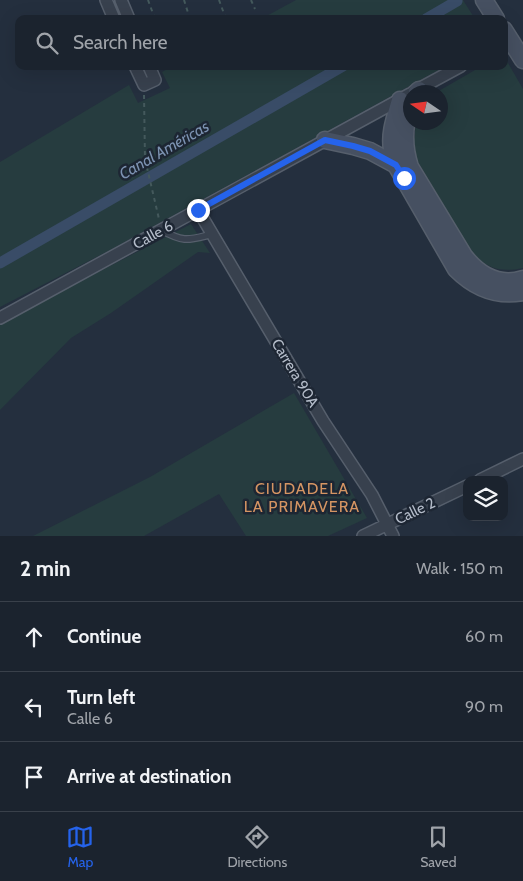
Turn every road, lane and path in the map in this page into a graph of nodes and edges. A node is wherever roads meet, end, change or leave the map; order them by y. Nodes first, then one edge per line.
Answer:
1 (106, 0) edge
2 (121, 0) edge
3 (148, 0) edge
4 (184, 0) edge
5 (219, 0) edge
6 (251, 0) edge
7 (484, 0) edge
8 (255, 9) dead end
9 (112, 15) edge
10 (127, 15) edge
11 (154, 15) edge
12 (189, 15) edge
13 (225, 15) edge
14 (493, 15) edge
15 (510, 36) edge
16 (523, 60) edge
17 (137, 70) edge
18 (151, 70) edge
19 (454, 70) edge
20 (144, 85) junction
21 (430, 85) edge
22 (403, 101) edge
23 (403, 107) edge
24 (406, 130) edge
25 (325, 140) junction
26 (396, 165) junction
27 (198, 210) junction
28 (161, 230) junction
29 (213, 234) junction
30 (523, 279) edge
31 (523, 292) edge
32 (0, 318) edge
33 (523, 459) edge
34 (488, 476) edge
35 (463, 488) edge
36 (388, 524) junction
37 (363, 536) edge
38 (394, 536) edge

1 - 9 street
2 - 10 street
3 - 11 path
4 - 12 path
5 - 13 path
6 - 8 path
7 - 14 main road
15 - 16 main road
17 - 20 street
18 - 20 street
19 - 21 street, Calle 6
20 - 28 path
22 - 25 street, Calle 6
23 - 26 main road
24 - 30 main road
25 - 26 main road
25 - 27 street, Calle 6
26 - 31 main road
27 - 28 street, Calle 6
27 - 29 street, Carrera 90A
28 - 29 lane
28 - 32 street, Calle 6
29 - 36 street, Carrera 90A
33 - 34 street
35 - 36 street, Calle 2
36 - 37 street, Calle 2
36 - 38 street, Carrera 90A

